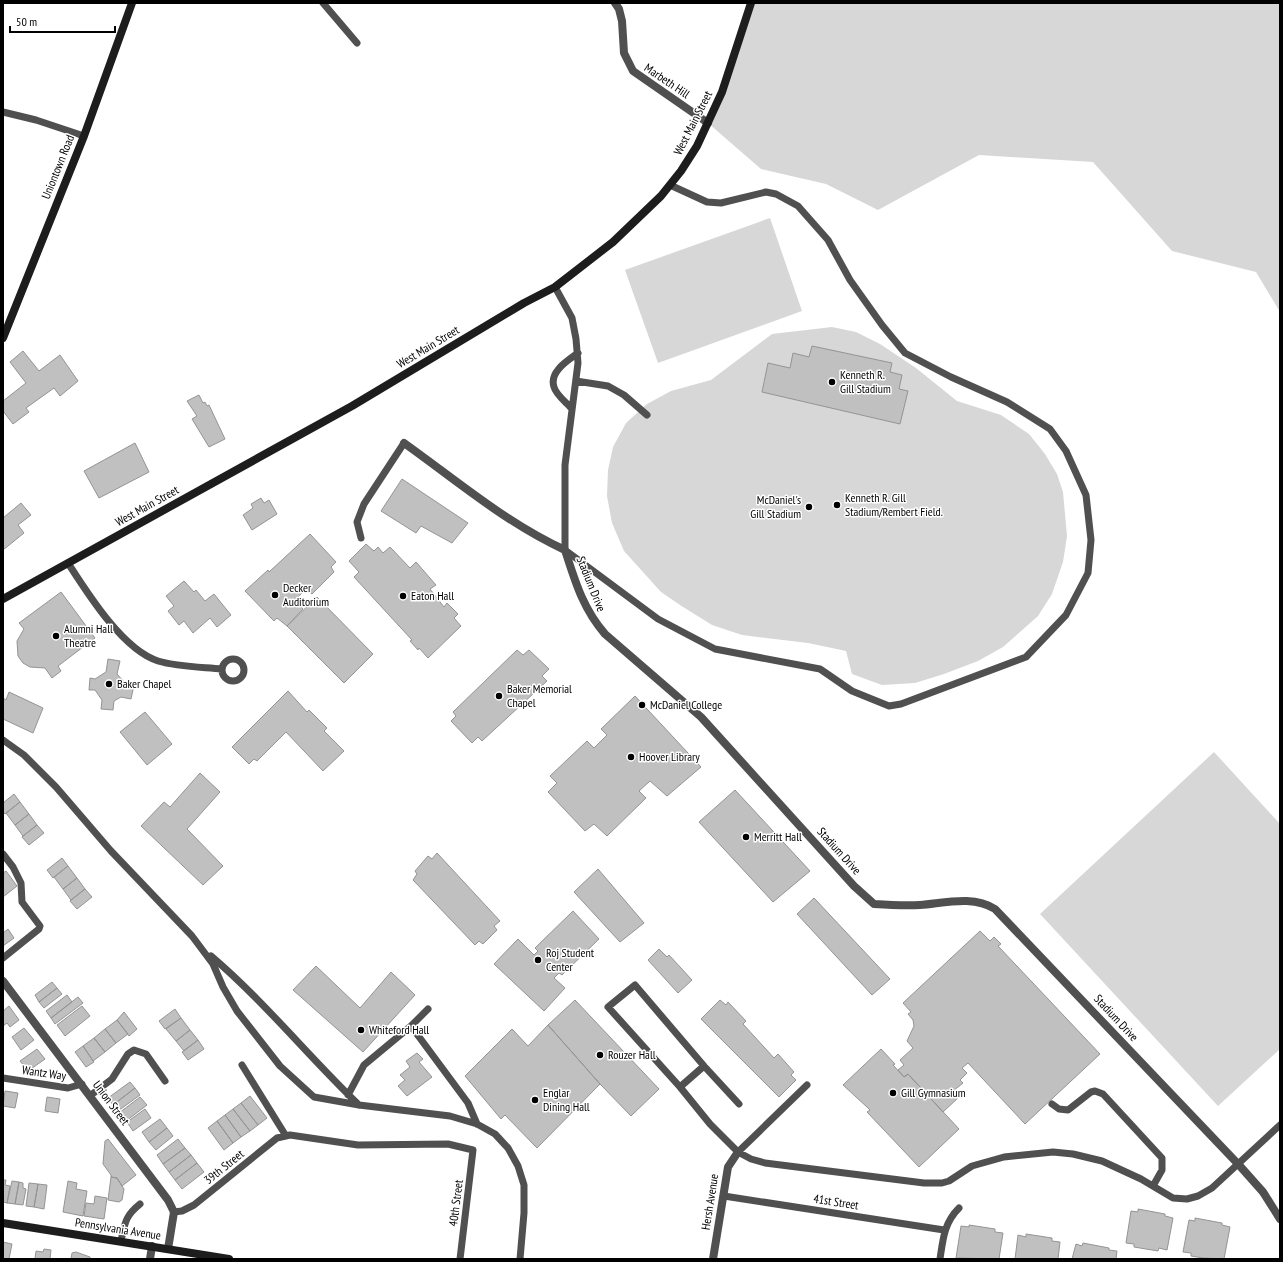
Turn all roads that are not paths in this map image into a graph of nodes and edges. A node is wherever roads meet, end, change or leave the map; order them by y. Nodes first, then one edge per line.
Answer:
1 (132, 3) edge
2 (323, 3) edge
3 (615, 3) edge
4 (751, 3) edge
5 (357, 43) dead end
6 (3, 112) edge
7 (708, 123) junction
8 (84, 136) junction
9 (670, 185) junction
10 (555, 287) junction
11 (3, 338) edge
12 (578, 353) junction
13 (576, 381) junction
14 (572, 409) junction
15 (647, 415) dead end
16 (404, 442) joint
17 (361, 538) dead end
18 (565, 550) junction
19 (68, 563) junction
20 (3, 599) edge
21 (222, 669) dead end
22 (3, 740) edge
23 (3, 854) edge
24 (203, 950) junction
25 (3, 958) edge
26 (3, 980) edge
27 (428, 1009) dead end
28 (411, 1026) junction
29 (242, 1065) dead end
30 (704, 1066) junction
31 (3, 1078) edge
32 (165, 1081) dead end
33 (82, 1084) junction
34 (807, 1084) dead end
35 (680, 1087) junction
36 (91, 1095) junction
37 (348, 1095) junction
38 (739, 1104) dead end
39 (1052, 1104) dead end
40 (359, 1105) junction
41 (477, 1124) junction
42 (1280, 1125) edge
43 (286, 1136) junction
44 (738, 1152) junction
45 (1239, 1165) junction
46 (1153, 1186) junction
47 (724, 1196) junction
48 (140, 1204) dead end
49 (959, 1208) dead end
50 (174, 1212) junction
51 (1280, 1219) edge
52 (3, 1223) edge
53 (944, 1230) junction
54 (121, 1242) junction
55 (152, 1246) junction
56 (168, 1249) junction
57 (150, 1259) edge
58 (229, 1259) edge
59 (460, 1259) edge
60 (520, 1259) edge
61 (713, 1259) edge
62 (940, 1259) edge

1 - 8 street, Uniontown Road
2 - 5 lane
3 - 7 street, Marbeth Hill
4 - 7 street, West Main Street
6 - 8 lane
7 - 9 street, West Main Street
8 - 11 street, Uniontown Road
9 - 10 street, West Main Street
9 - 18 lane
10 - 12 lane
10 - 19 street, West Main Street
12 - 13 lane
12 - 14 lane
13 - 14 lane
13 - 15 lane
14 - 18 lane
16 - 17 lane
16 - 18 street, Stadium Drive
18 - 45 street, Stadium Drive
19 - 20 street, West Main Street
19 - 21 lane
22 - 24 lane
23 - 25 lane
24 - 37 lane
24 - 40 lane
26 - 33 street, Union Street
27 - 28 lane
28 - 37 lane
28 - 41 lane
29 - 43 lane
30 - 35 lane
30 - 35 lane
30 - 38 lane
31 - 33 lane, Wantz Way
32 - 36 lane
33 - 36 street, Union Street
34 - 44 lane
35 - 44 lane
36 - 50 street, Union Street
37 - 40 lane
39 - 46 lane
40 - 41 lane
41 - 60 lane
42 - 45 lane
43 - 50 lane, 39th Street
43 - 59 lane, 40th Street
44 - 46 lane
44 - 47 street, Hersh Avenue
45 - 46 lane
45 - 51 street, Stadium Drive
47 - 53 lane, 41st Street
47 - 61 street, Hersh Avenue
48 - 54 lane
49 - 53 lane
50 - 56 street
52 - 54 street, Pennsylvania Avenue
53 - 62 lane
54 - 55 street, Pennsylvania Avenue
55 - 56 street, Pennsylvania Avenue
55 - 57 street
56 - 58 street, Pennsylvania Avenue

